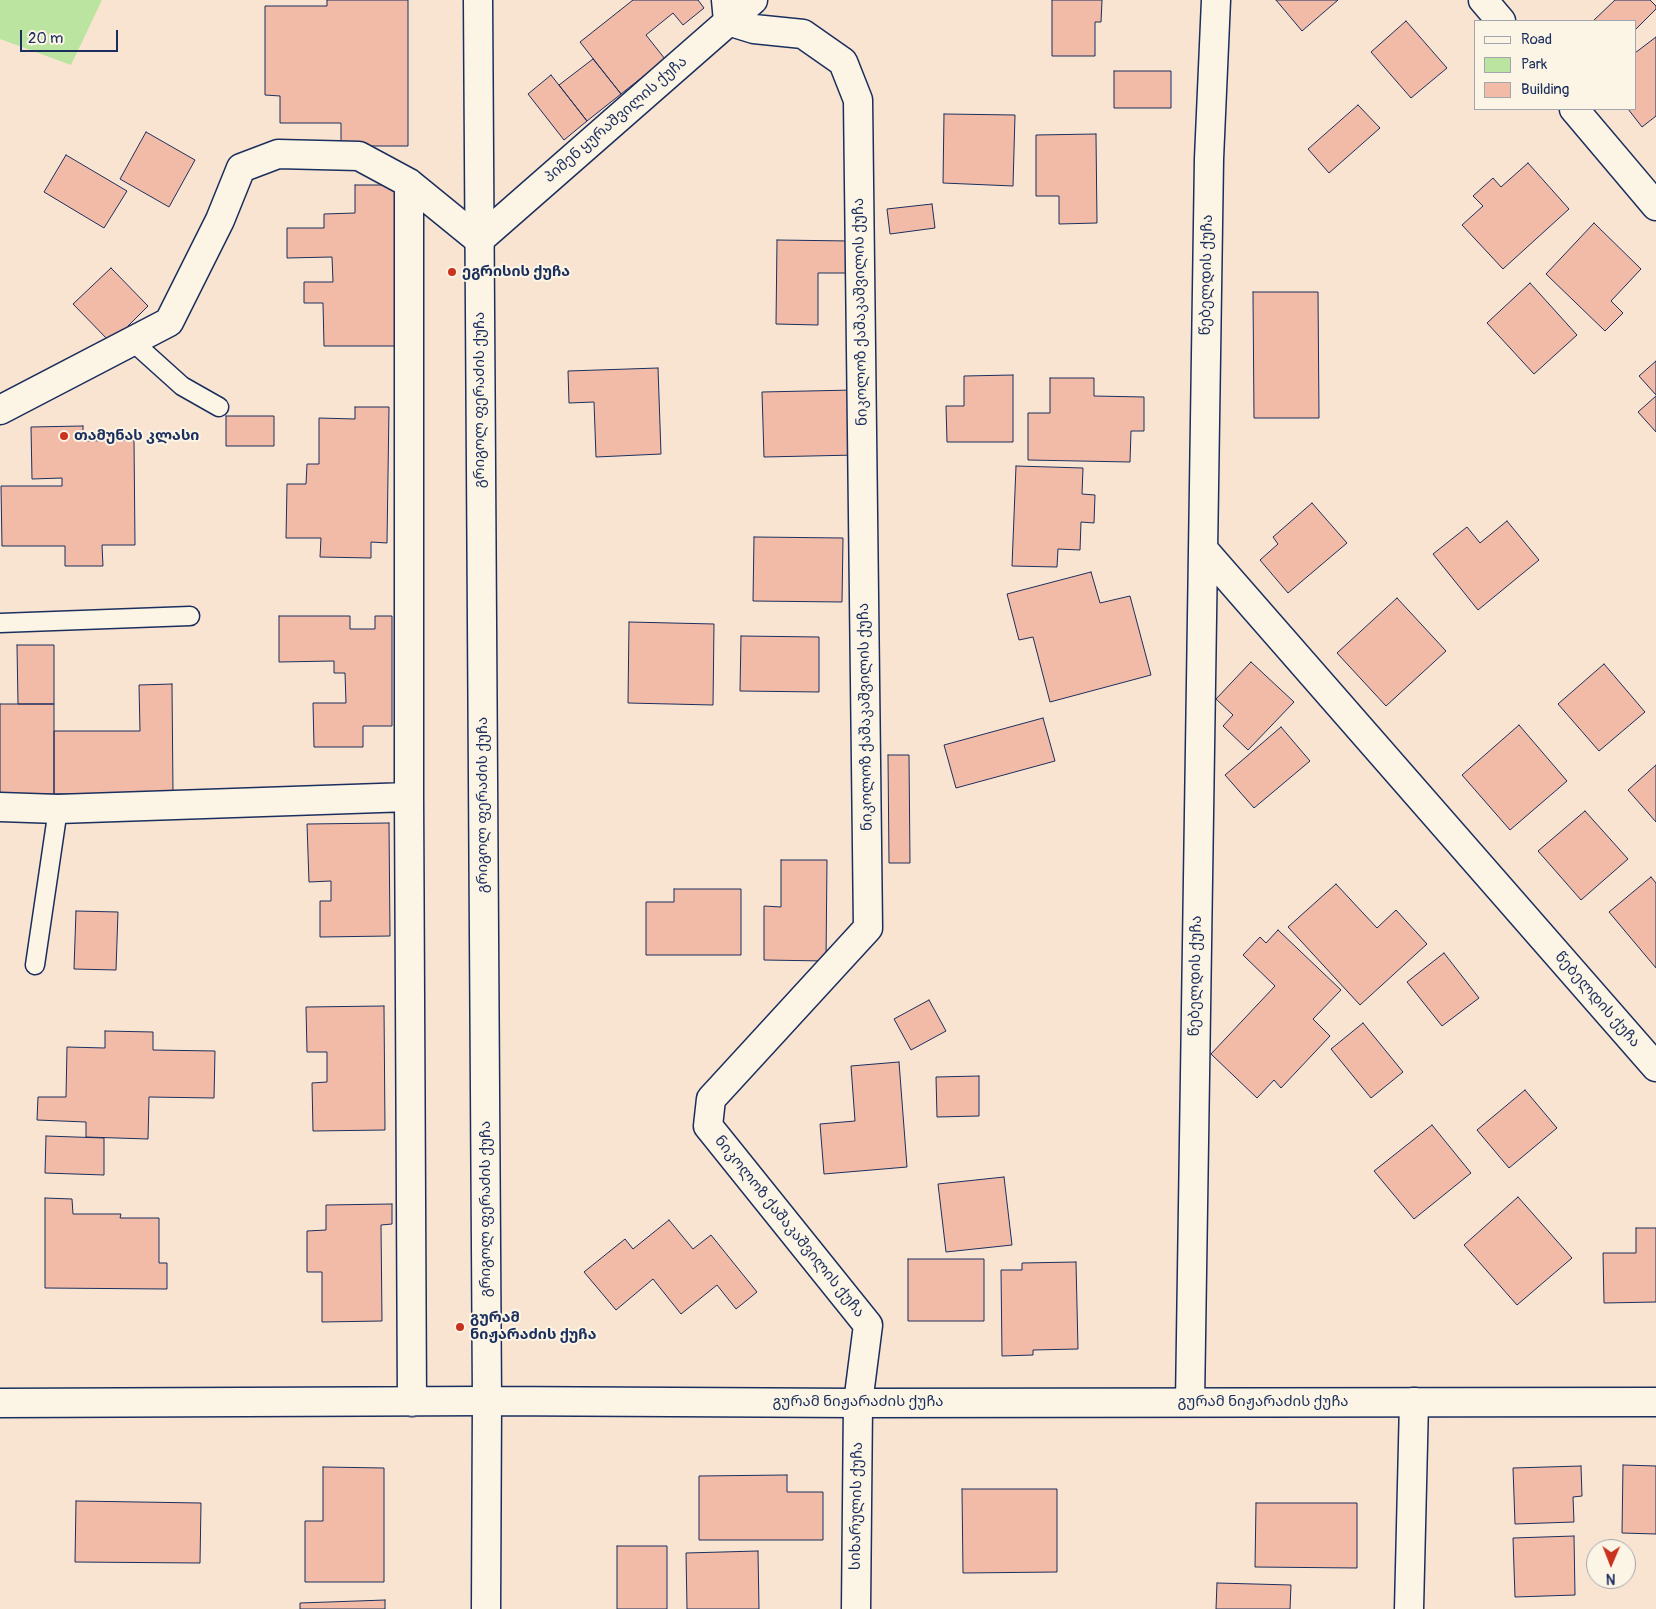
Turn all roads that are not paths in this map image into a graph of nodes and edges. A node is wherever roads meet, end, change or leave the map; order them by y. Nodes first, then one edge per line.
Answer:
1 (478, 0) edge
2 (753, 0) edge
3 (1216, 0) edge
4 (1483, 0) edge
5 (727, 11) edge
6 (1500, 20) edge
7 (1575, 110) edge
8 (409, 183) junction
9 (1656, 206) edge
10 (479, 240) junction
11 (132, 341) junction
12 (219, 406) dead end
13 (0, 410) edge
14 (1203, 549) junction
15 (190, 616) dead end
16 (0, 623) edge
17 (409, 797) junction
18 (0, 807) edge
19 (58, 809) junction
20 (35, 965) dead end
21 (1656, 1067) edge
22 (487, 1401) junction
23 (412, 1402) junction
24 (1190, 1402) junction
25 (1414, 1402) junction
26 (1656, 1402) edge
27 (0, 1403) edge
28 (858, 1403) junction
29 (486, 1609) edge
30 (856, 1609) edge
31 (1409, 1609) edge

1 - 10 street, გრიგოლ ფერაძის ქუჩა
2 - 5 street, პიმენ ყურაშვილის ქუჩა
3 - 14 street, წებელდის ქუჩა
4 - 6 street
5 - 10 street, პიმენ ყურაშვილის ქუჩა
5 - 28 street, ნიკოლოზ ქაშაკაშვილის ქუჩა
7 - 9 street
8 - 10 street
8 - 11 street
8 - 17 street
10 - 22 street, გრიგოლ ფერაძის ქუჩა
11 - 12 lane
11 - 13 street
14 - 21 street, წებელდის ქუჩა
14 - 24 street, წებელდის ქუჩა
15 - 16 lane
17 - 19 street
17 - 23 street
18 - 19 street
19 - 20 lane
22 - 23 street, გურამ ნიჟარაძის ქუჩა
22 - 28 street, გურამ ნიჟარაძის ქუჩა
22 - 29 street, გრიგოლ ფერაძის ქუჩა
23 - 27 street, გურამ ნიჟარაძის ქუჩა
24 - 25 street, გურამ ნიჟარაძის ქუჩა
24 - 28 street, გურამ ნიჟარაძის ქუჩა
25 - 26 street, გურამ ნიჟარაძის ქუჩა
25 - 31 street
28 - 30 street, სიხარულის ქუჩა

